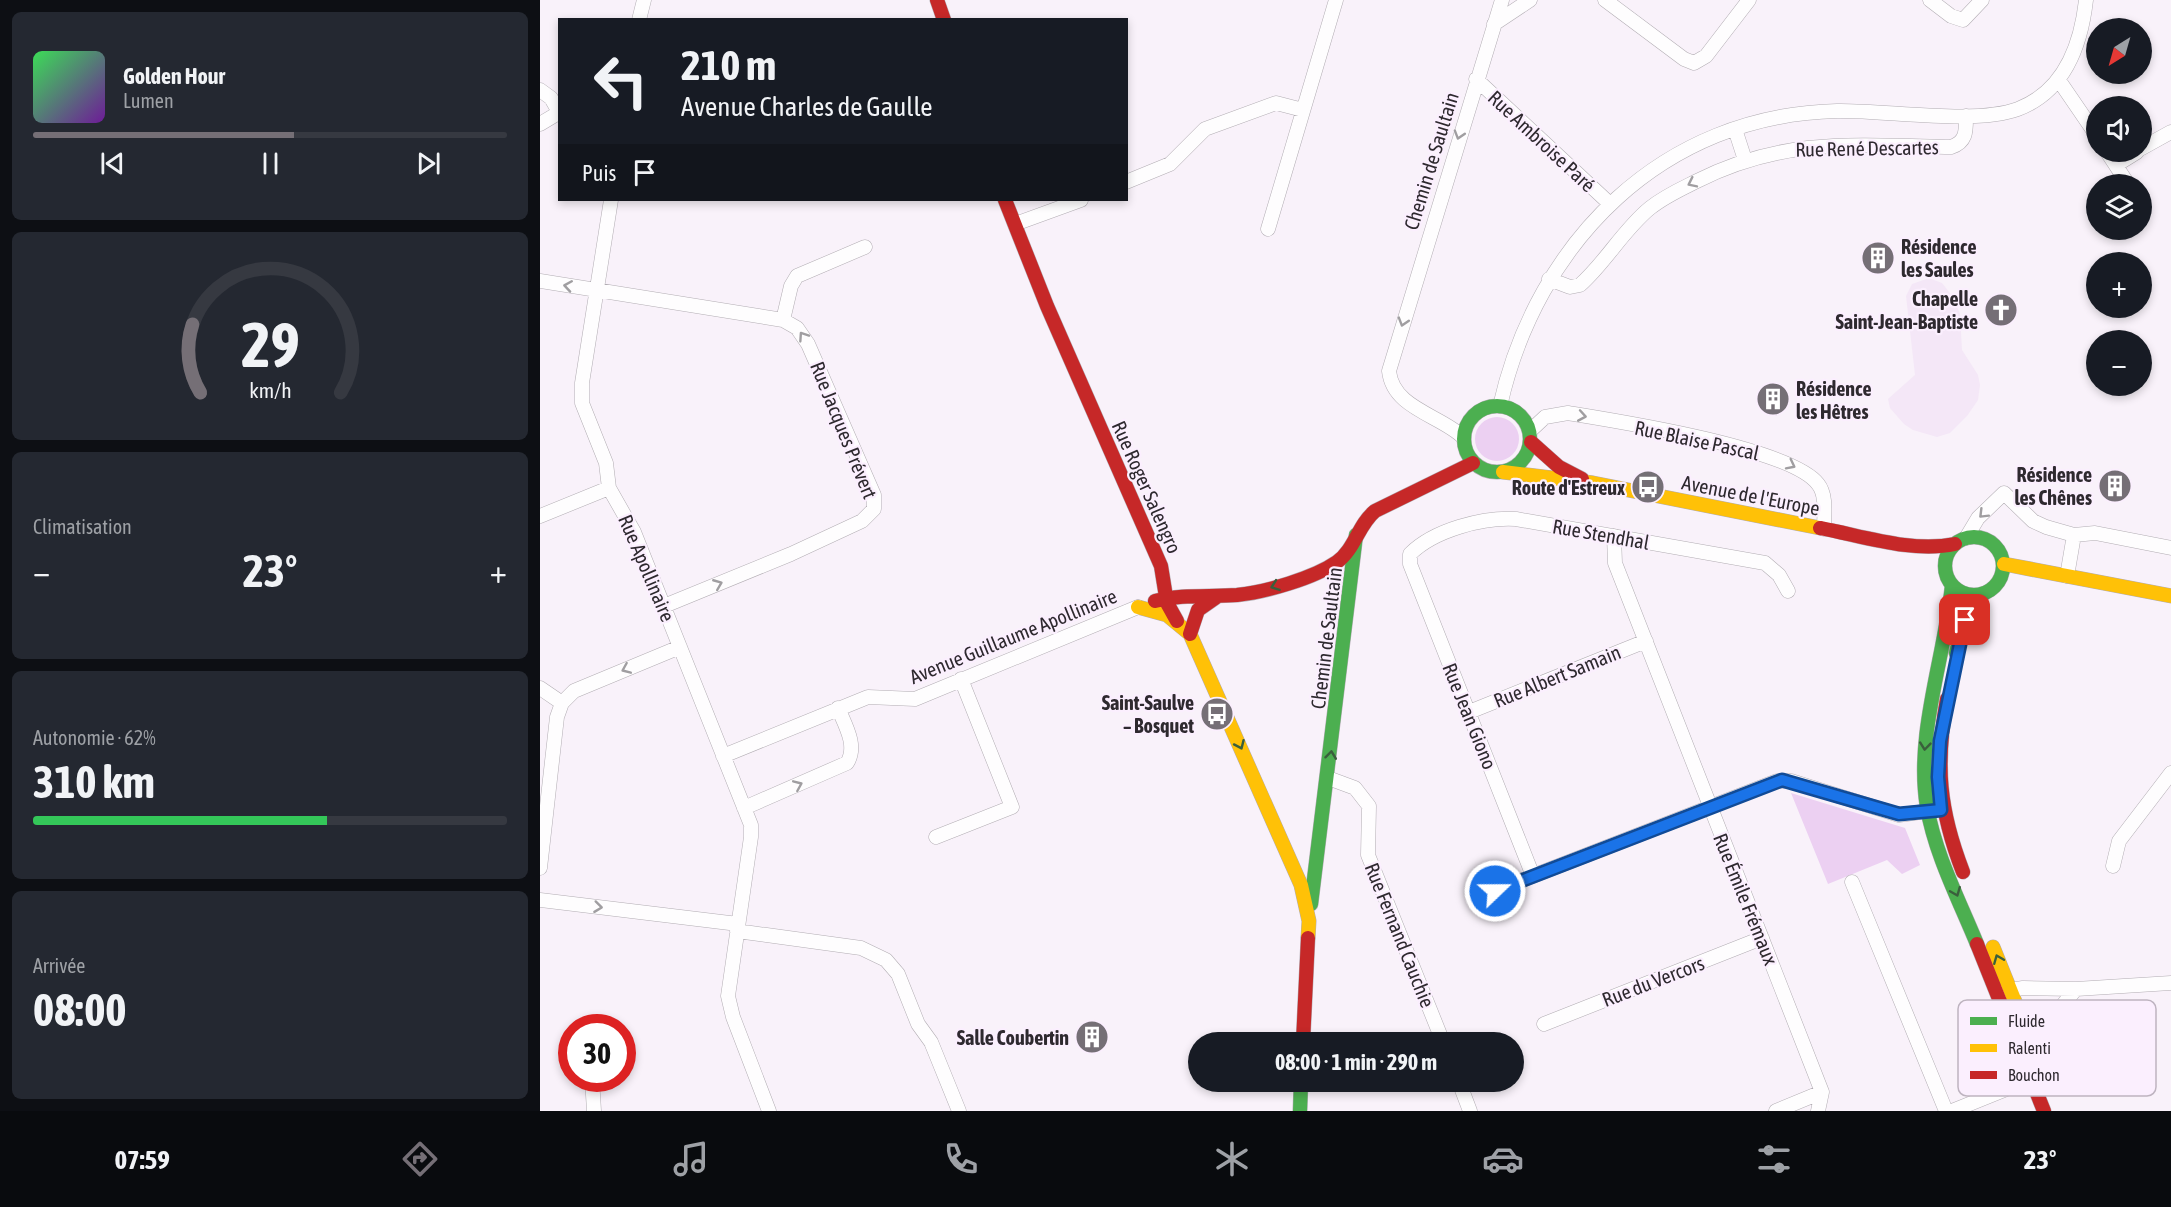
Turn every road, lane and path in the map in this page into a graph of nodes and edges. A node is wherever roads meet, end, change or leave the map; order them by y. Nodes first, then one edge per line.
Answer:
1 (644, 0) edge
2 (938, 0) edge
3 (1336, 0) edge
4 (1502, 0) edge
5 (1530, 0) edge
6 (1605, 0) edge
7 (1749, 0) edge
8 (1930, 0) edge
9 (1982, 0) edge
10 (2086, 0) edge
11 (640, 18) edge
12 (943, 18) edge
13 (1494, 24) junction
14 (1476, 79) junction
15 (2058, 80) junction
16 (540, 90) edge
17 (558, 110) edge
18 (1304, 110) junction
19 (558, 113) edge
20 (1966, 116) junction
21 (2086, 120) edge
22 (540, 124) edge
23 (1735, 129) junction
24 (2171, 132) edge
25 (2152, 142) edge
26 (1745, 160) junction
27 (2114, 162) edge
28 (2121, 162) edge
29 (2116, 165) junction
30 (2122, 174) edge
31 (1128, 181) edge
32 (611, 201) edge
33 (1005, 201) edge
34 (1078, 201) edge
35 (1609, 203) junction
36 (1015, 224) junction
37 (1268, 229) dead end
38 (865, 247) dead end
39 (1549, 279) junction
40 (540, 281) edge
41 (596, 290) junction
42 (783, 320) junction
43 (1500, 406) junction
44 (1530, 437) junction
45 (1464, 438) junction
46 (1473, 463) junction
47 (1503, 472) junction
48 (1593, 483) junction
49 (609, 488) junction
50 (540, 516) edge
51 (1824, 529) junction
52 (1356, 535) junction
53 (2074, 535) junction
54 (1614, 536) junction
55 (1960, 541) junction
56 (1902, 544) junction
57 (2171, 548) edge
58 (1408, 556) joint
59 (2004, 564) junction
60 (1329, 567) junction
61 (2067, 576) junction
62 (1950, 581) junction
63 (1349, 585) junction
64 (1788, 591) dead end
65 (1981, 594) junction
66 (1218, 596) junction
67 (2171, 596) edge
68 (1167, 598) junction
69 (664, 606) junction
70 (1138, 607) junction
71 (1178, 621) junction
72 (1190, 634) junction
73 (1646, 641) junction
74 (680, 647) junction
75 (1954, 664) dead end
76 (961, 679) junction
77 (1950, 686) dead end
78 (540, 688) edge
79 (562, 703) junction
80 (838, 708) junction
81 (1469, 712) junction
82 (723, 756) junction
83 (2171, 773) edge
84 (1328, 778) junction
85 (1710, 806) junction
86 (744, 808) junction
87 (1934, 811) junction
88 (936, 837) dead end
89 (1316, 855) junction
90 (1288, 856) junction
91 (2113, 866) dead end
92 (540, 868) edge
93 (1533, 876) junction
94 (1966, 881) dead end
95 (1852, 882) dead end
96 (1476, 898) dead end
97 (540, 900) edge
98 (1975, 903) dead end
99 (1309, 921) junction
100 (738, 927) junction
101 (1762, 938) junction
102 (2171, 983) edge
103 (2076, 989) junction
104 (2003, 991) junction
105 (2007, 1000) edge
106 (2067, 1000) edge
107 (1544, 1024) dead end
108 (1303, 1032) edge
109 (1439, 1032) edge
110 (593, 1092) edge
111 (1301, 1092) edge
112 (1463, 1092) edge
113 (1822, 1092) junction
114 (1990, 1096) edge
115 (2041, 1096) edge
116 (2050, 1096) edge
117 (594, 1111) edge
118 (769, 1111) edge
119 (958, 1111) edge
120 (1300, 1111) edge
121 (1470, 1111) edge
122 (1776, 1111) edge
123 (1818, 1111) edge
124 (1946, 1111) edge
125 (1953, 1111) edge
126 (2044, 1111) edge
127 (2059, 1111) edge

1 - 11 street
2 - 12 street
3 - 18 street
4 - 13 street, Chemin de Saultain
5 - 13 street
6 - 7 street
8 - 9 street
10 - 15 street
13 - 14 street, Chemin de Saultain
14 - 35 street, Rue Ambroise Paré
14 -> 45 street, Chemin de Saultain
15 - 20 street
15 - 21 street
16 - 17 street
18 - 31 street
18 - 37 street
19 - 22 street
20 - 23 street
20 - 26 street, Rue René Descartes
23 - 26 street
23 - 35 street
24 - 25 street
26 -> 39 street
27 - 29 street
28 - 29 street
29 - 30 street
32 - 41 street, Rue Apollinaire
33 - 36 street, Rue Roger Salengro
34 - 36 street
35 - 39 street
36 - 68 street, Rue Roger Salengro
38 - 42 street
39 - 43 street
41 -> 40 street
41 - 42 street
41 - 49 street, Rue Apollinaire
69 -> 42 street, Rue Jacques Prévert
43 - 44 street
43 - 45 street
44 - 47 street
44 - 48 street, Avenue de l'Europe
44 -> 51 street, Rue Blaise Pascal
45 - 46 street
46 - 47 street
46 - 52 street
47 - 48 street, Avenue de l'Europe
48 - 51 street, Avenue de l'Europe
49 - 50 street
49 - 69 street, Rue Apollinaire
51 - 56 street, Avenue de l'Europe
52 - 60 street
52 - 63 street, Chemin de Saultain
53 -> 55 street
53 - 57 street
53 - 61 street
54 - 58 street, Rue Stendhal
54 - 64 street, Rue Stendhal
54 - 73 street, Rue Émile Frémaux
55 - 56 street, Avenue de l'Europe
55 - 59 street
55 - 62 street
56 - 62 street, Avenue de l'Europe
58 - 81 street, Rue Jean Giono
59 - 61 street
59 - 65 street
60 - 63 street
60 -> 66 street
61 - 67 street
62 - 65 street
62 -> 87 street
84 -> 63 street, Chemin de Saultain
65 - 75 street
66 - 68 street
66 - 72 street
68 - 70 street, Avenue Guillaume Apollinaire
68 - 71 street, Rue Roger Salengro
69 - 74 street, Rue Apollinaire
70 - 71 street
70 - 76 street, Avenue Guillaume Apollinaire
71 - 72 street
72 -> 90 street
73 - 81 street, Rue Albert Samain
73 - 85 street, Rue Émile Frémaux
74 -> 79 street
74 - 82 street, Rue Apollinaire
76 - 80 street, Avenue Guillaume Apollinaire
76 - 88 street
77 - 87 street
78 - 79 street
79 - 92 street
80 - 82 street, Avenue Guillaume Apollinaire
86 -> 80 street
81 - 93 street, Rue Jean Giono
82 - 86 street, Rue Apollinaire
83 - 91 street
84 - 89 street, Chemin de Saultain
84 - 109 street, Rue Fernand Cauchie
85 - 87 street
85 - 93 street
85 - 101 street, Rue Émile Frémaux
86 - 100 street, Rue Apollinaire
87 - 94 street
87 -> 104 street
89 - 90 street
89 - 99 street, Chemin de Saultain
90 - 99 street
93 - 96 street
95 - 124 street
97 -> 100 street
104 -> 98 street
99 - 108 street
100 - 118 street, Rue Apollinaire
100 - 119 street
101 - 107 street, Rue du Vercors
101 - 113 street, Rue Émile Frémaux
102 - 103 street
103 - 104 street
103 - 106 street
104 - 105 street
110 - 117 street
111 - 120 street
112 - 121 street
113 - 122 street
113 - 123 street
114 - 125 street
115 - 126 street
116 - 127 street

